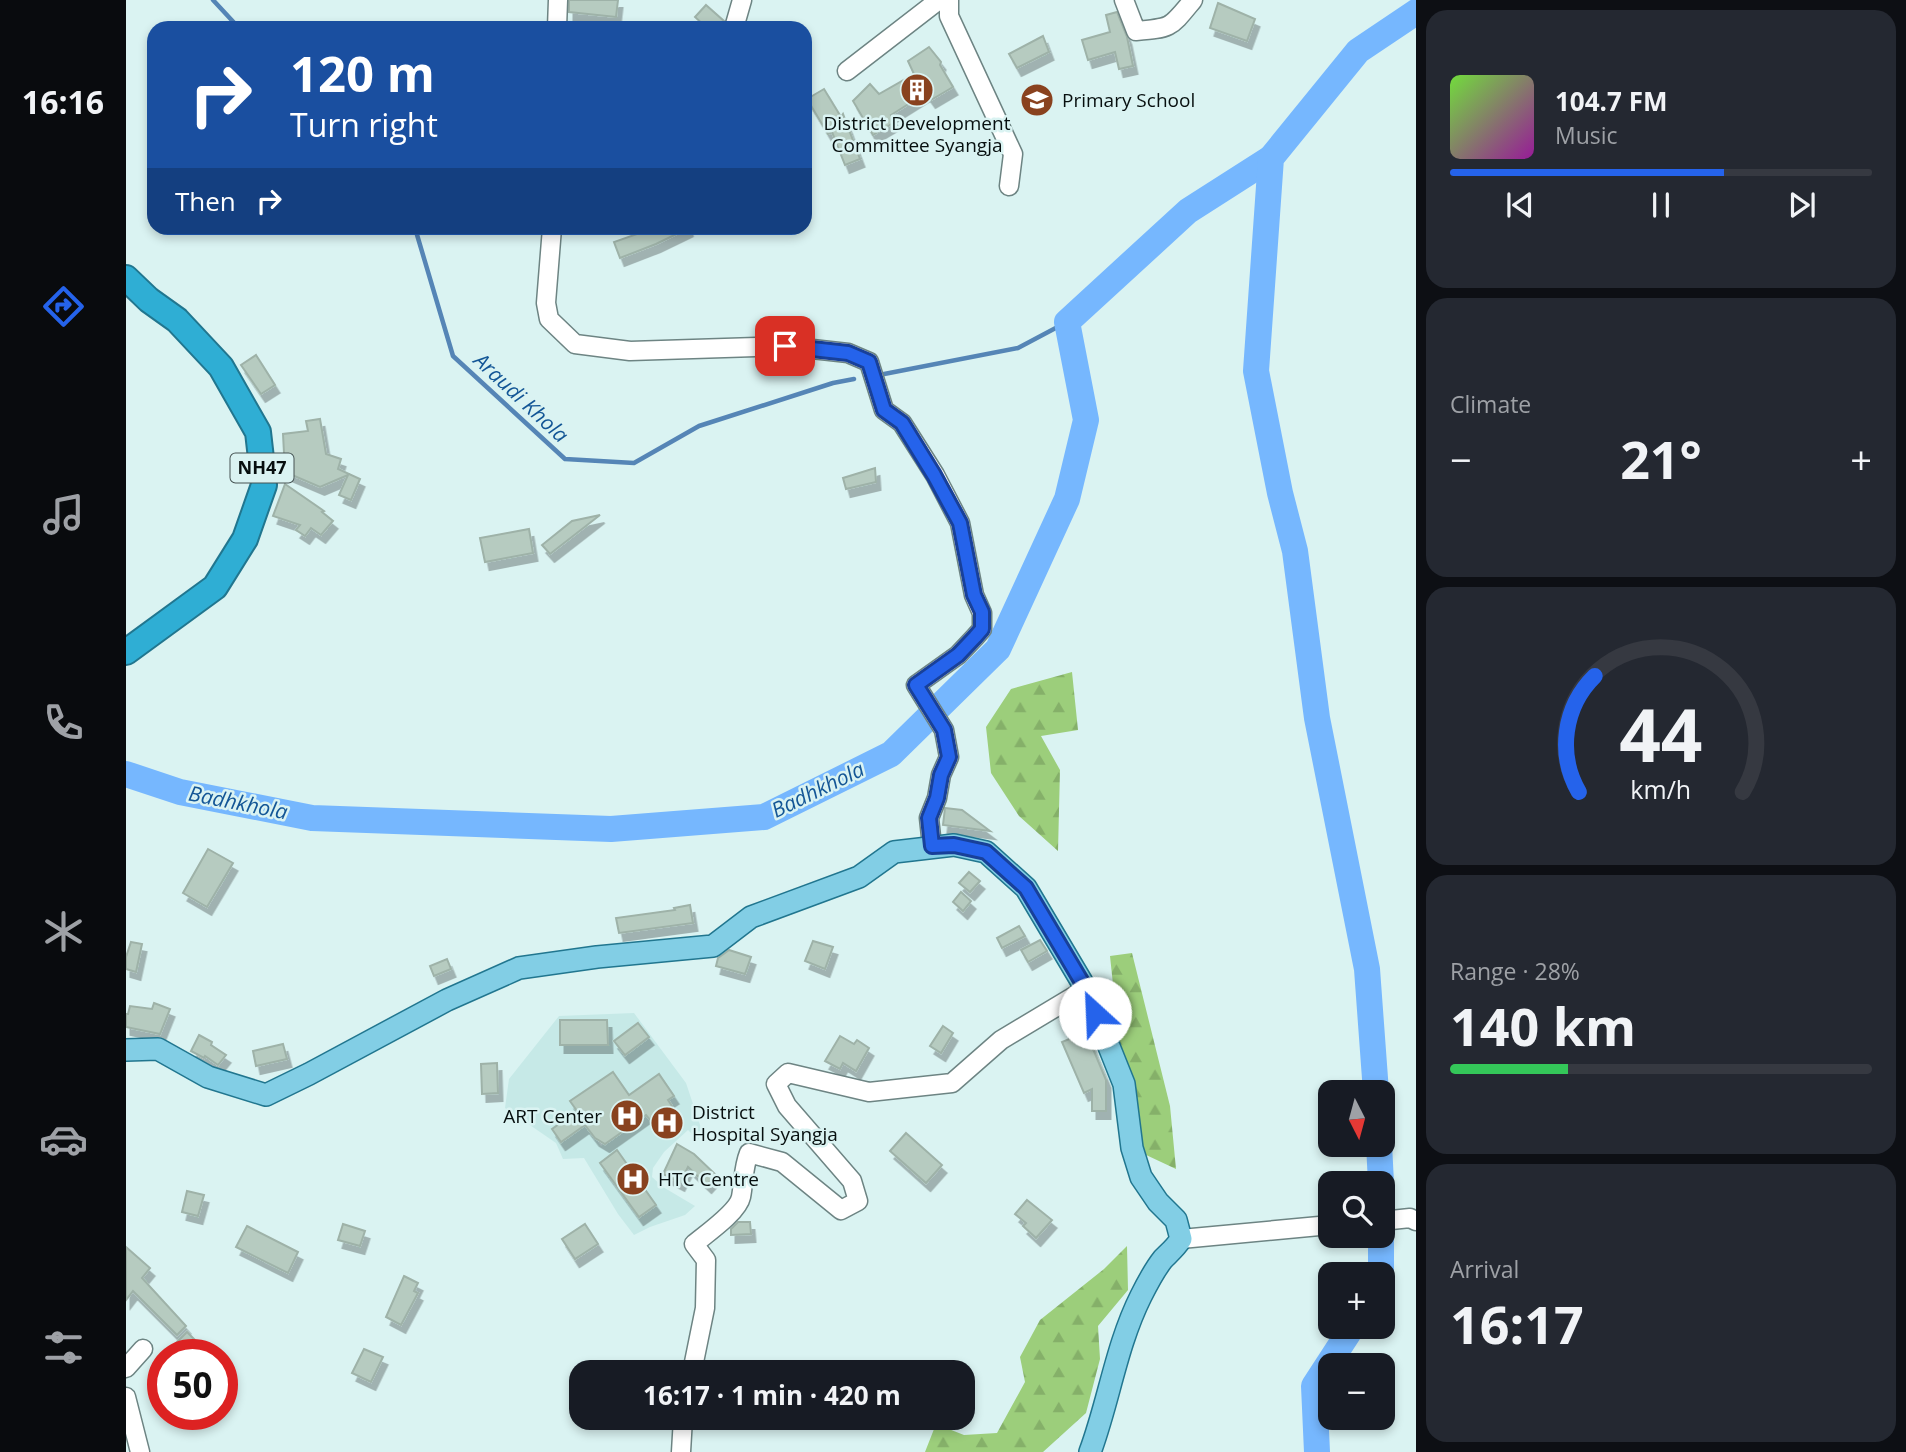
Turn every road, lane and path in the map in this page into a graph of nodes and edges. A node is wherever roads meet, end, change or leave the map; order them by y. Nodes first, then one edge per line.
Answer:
1 (558, 0) edge
2 (742, 0) edge
3 (939, 0) edge
4 (949, 0) edge
5 (1124, 0) edge
6 (1193, 0) edge
7 (557, 21) edge
8 (736, 21) edge
9 (846, 71) dead end
10 (1009, 186) dead end
11 (551, 235) edge
12 (126, 278) edge
13 (126, 652) edge
14 (932, 846) junction
15 (1086, 989) junction
16 (126, 1049) edge
17 (1413, 1220) edge
18 (1395, 1221) edge
19 (1318, 1226) edge
20 (1187, 1237) junction
21 (143, 1349) dead end
22 (694, 1360) edge
23 (126, 1368) edge
24 (126, 1397) edge
25 (682, 1430) edge
26 (140, 1452) edge
27 (681, 1452) edge
28 (1090, 1452) edge

1 - 7 street
2 - 8 street
3 - 9 street
4 - 10 street
5 - 6 street
11 - 14 street
12 - 13 highway, NH47
14 - 15 main road
14 - 16 main road
15 - 20 main road
15 - 22 street
17 - 18 street
19 - 20 street
20 - 28 main road
21 - 23 street
24 - 26 street
25 - 27 street

